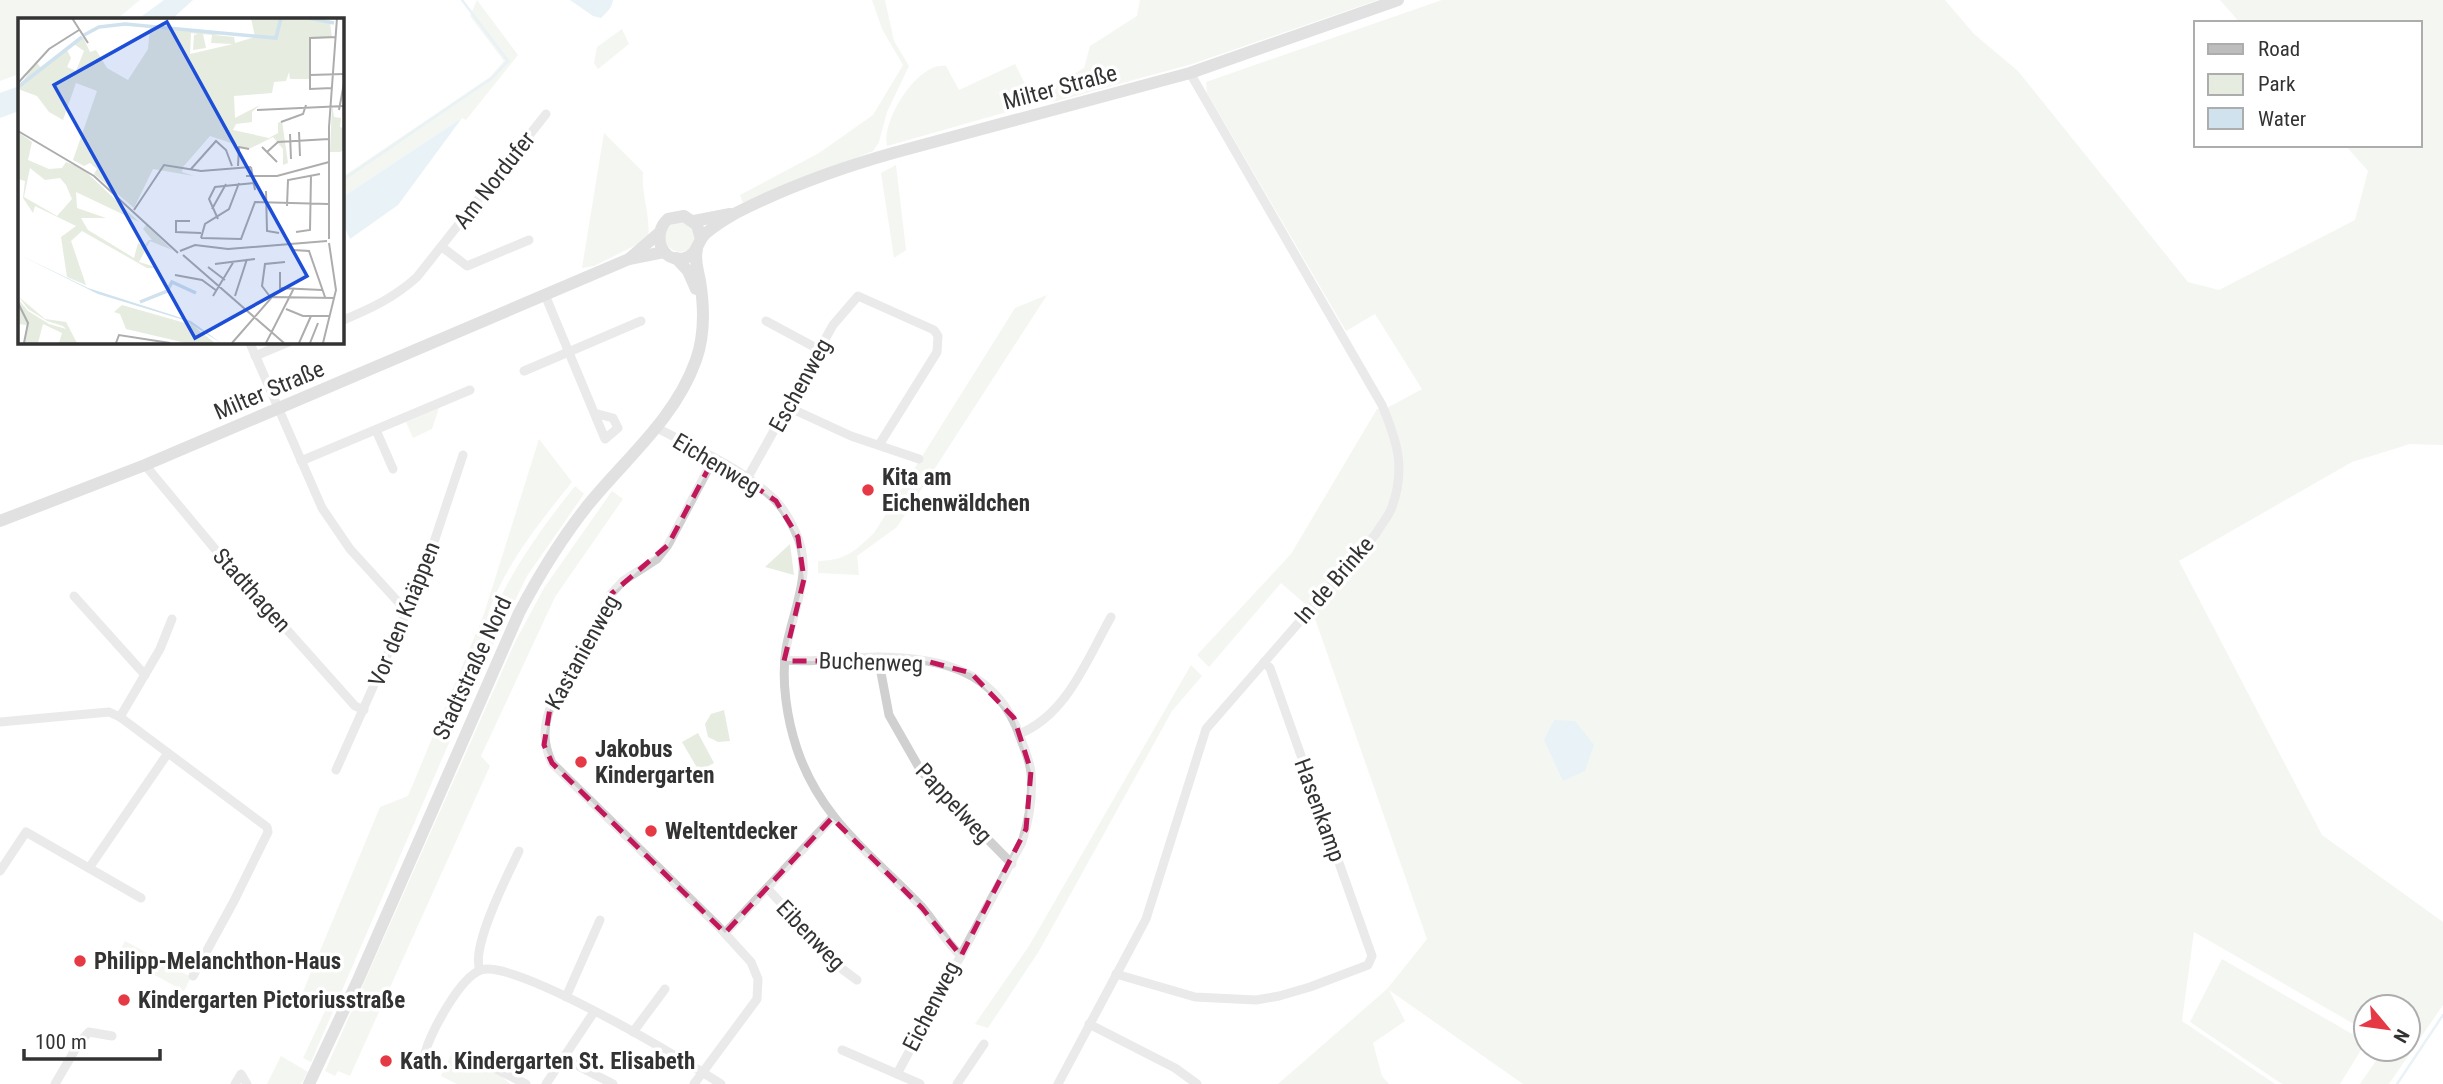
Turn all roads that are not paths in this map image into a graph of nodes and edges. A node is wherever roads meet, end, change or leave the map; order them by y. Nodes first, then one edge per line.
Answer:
1 (1398, 0) edge
2 (1190, 73) junction
3 (546, 114) dead end
4 (734, 214) junction
5 (694, 221) junction
6 (659, 233) junction
7 (529, 240) dead end
8 (699, 244) junction
9 (442, 247) junction
10 (670, 255) junction
11 (629, 259) junction
12 (545, 295) junction
13 (700, 295) junction
14 (343, 320) edge
15 (641, 321) dead end
16 (766, 321) dead end
17 (250, 343) edge
18 (286, 343) edge
19 (820, 350) junction
20 (568, 352) junction
21 (255, 356) junction
22 (524, 371) dead end
23 (470, 390) dead end
24 (788, 407) junction
25 (277, 409) junction
26 (594, 412) dead end
27 (657, 428) junction
28 (376, 429) junction
29 (879, 445) junction
30 (463, 455) dead end
31 (713, 458) junction
32 (919, 459) dead end
33 (301, 461) junction
34 (145, 465) junction
35 (393, 469) dead end
36 (748, 477) junction
37 (0, 521) edge
38 (74, 596) dead end
39 (410, 607) junction
40 (1111, 617) dead end
41 (172, 619) dead end
42 (878, 657) junction
43 (785, 660) junction
44 (1264, 662) junction
45 (145, 675) junction
46 (364, 710) junction
47 (120, 717) junction
48 (0, 722) edge
49 (1019, 734) junction
50 (168, 753) junction
51 (336, 770) dead end
52 (833, 817) junction
53 (519, 851) dead end
54 (1012, 864) junction
55 (89, 868) junction
56 (0, 871) edge
57 (767, 888) junction
58 (141, 898) dead end
59 (600, 920) dead end
60 (724, 933) junction
61 (961, 956) junction
62 (480, 970) junction
63 (1116, 974) junction
64 (193, 976) dead end
65 (857, 980) dead end
66 (664, 989) dead end
67 (566, 998) junction
68 (594, 1012) junction
69 (1089, 1024) junction
70 (633, 1032) junction
71 (112, 1036) dead end
72 (984, 1044) dead end
73 (842, 1050) dead end
74 (425, 1053) dead end
75 (565, 1059) junction
76 (484, 1063) dead end
77 (703, 1072) junction
78 (898, 1074) junction
79 (55, 1084) edge
80 (235, 1084) edge
81 (247, 1084) edge
82 (309, 1084) edge
83 (526, 1084) edge
84 (547, 1084) edge
85 (613, 1084) edge
86 (694, 1084) edge
87 (721, 1084) edge
88 (920, 1084) edge
89 (957, 1084) edge
90 (1058, 1084) edge
91 (1197, 1084) edge

1 - 2 main road, Milter Straße
2 - 4 main road, Milter Straße
2 - 44 street, In de Brinke
3 - 9 street, Am Nordufer
4 - 5 main road, Milter Straße
4 - 8 main road, Milter Straße
5 - 6 main road
5 - 8 main road
6 - 10 main road
6 - 11 main road, Milter Straße
7 - 9 street, Am Nordufer
8 - 10 main road
8 - 13 main road, Stadtstraße Nord
9 - 14 street, Am Nordufer
10 - 11 main road, Milter Straße
10 - 13 main road, Stadtstraße Nord
11 - 12 main road, Milter Straße
12 - 20 street
12 - 25 main road, Milter Straße
13 - 27 main road, Stadtstraße Nord
15 - 20 street
16 - 19 street
17 - 21 street
18 - 21 street
19 - 24 street, Eschenweg
19 - 29 street, Eschenweg
20 - 22 street
20 - 26 street
21 - 25 street
23 - 28 street
24 - 29 street
24 - 36 street, Eschenweg
25 - 33 street
25 - 34 main road, Milter Straße
27 - 31 street, Eichenweg
27 - 82 main road, Stadtstraße Nord
28 - 33 street
28 - 35 street
29 - 32 street
30 - 39 street, Vor den Knäppen
31 - 36 street, Eichenweg
31 - 60 street, Kastanienweg
33 - 39 street
34 - 37 main road, Milter Straße
34 - 46 street, Stadthagen
36 - 43 street, Eichenweg
38 - 45 street
39 - 46 street, Vor den Knäppen
40 - 49 street
41 - 45 street
42 - 43 street, Buchenweg
42 - 49 street, Buchenweg
42 - 54 street, Pappelweg
43 - 52 street, Eichenweg
44 - 63 street, In de Brinke
44 - 63 street, Hasenkamp
45 - 47 street
46 - 51 street, Vor den Knäppen
47 - 48 street
47 - 50 street
49 - 54 street, Buchenweg
50 - 55 street
50 - 64 street
52 - 57 street
52 - 61 street, Eichenweg
53 - 62 street
54 - 61 street, Buchenweg
55 - 56 street
55 - 58 street
57 - 60 street
57 - 65 street, Eibenweg
59 - 67 street
60 - 77 street, Kastanienweg
61 - 78 street, Eichenweg
62 - 67 street
62 - 74 street
63 - 69 street, In de Brinke
66 - 70 street
67 - 68 street
68 - 70 street
68 - 75 street
69 - 90 street, In de Brinke
69 - 91 street
70 - 77 street
71 - 79 street
72 - 89 street
73 - 78 street
75 - 84 street
75 - 85 street
76 - 83 street
77 - 86 street
77 - 87 street
78 - 88 street
80 - 81 street

